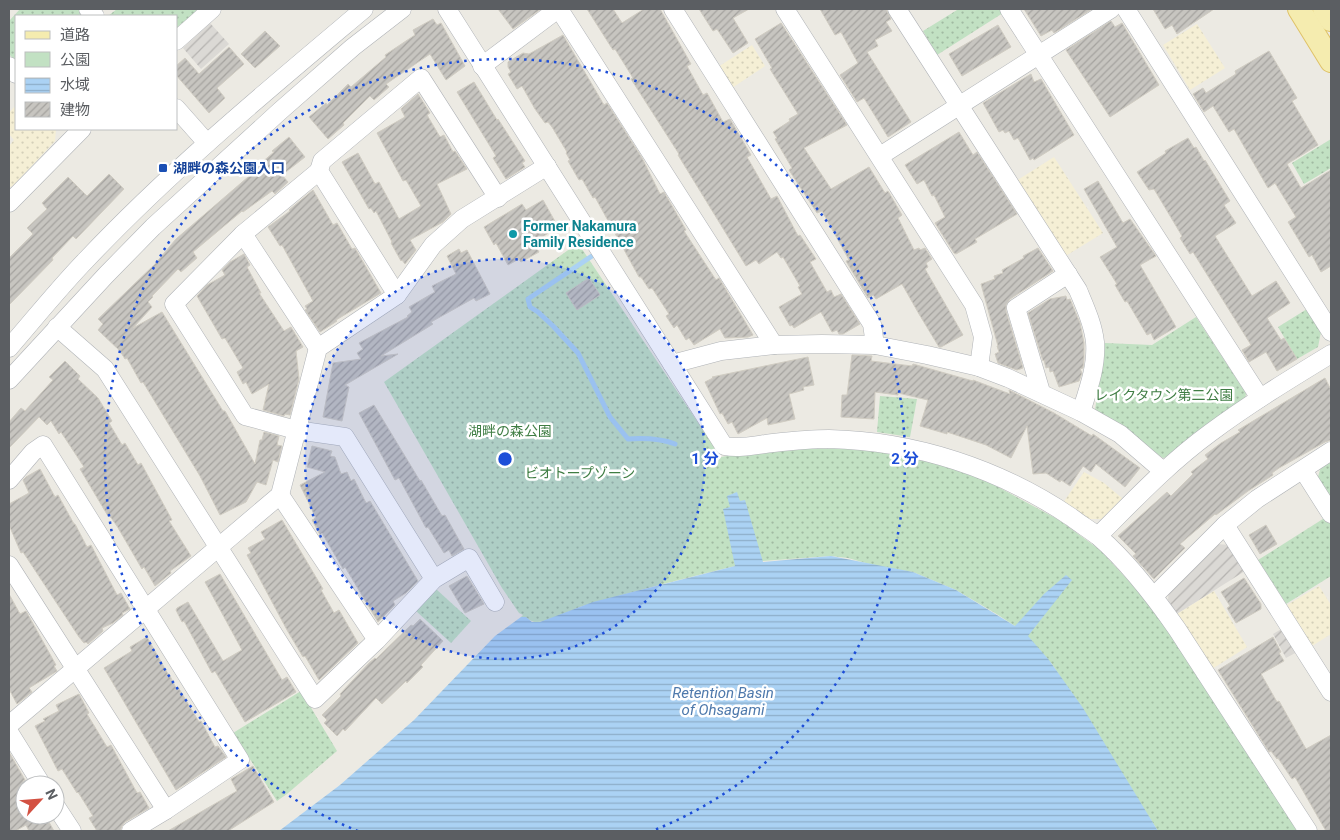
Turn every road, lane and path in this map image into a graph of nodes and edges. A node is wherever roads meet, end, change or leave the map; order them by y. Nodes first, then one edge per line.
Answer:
1 (212, 9) edge
2 (364, 9) edge
3 (402, 9) edge
4 (447, 9) edge
5 (558, 9) edge
6 (673, 9) edge
7 (785, 9) edge
8 (897, 9) edge
9 (1009, 9) edge
10 (1111, 9) edge
11 (1126, 9) edge
12 (1299, 9) edge
13 (1324, 9) edge
14 (1331, 20) edge
15 (178, 40) edge
16 (1038, 54) junction
17 (1331, 61) edge
18 (482, 66) junction
19 (959, 105) junction
20 (178, 110) edge
21 (75, 131) edge
22 (206, 143) junction
23 (880, 156) junction
24 (547, 166) junction
25 (319, 171) junction
26 (498, 198) junction
27 (9, 203) edge
28 (243, 234) junction
29 (1068, 274) junction
30 (397, 296) junction
31 (58, 327) junction
32 (1331, 332) edge
33 (875, 345) junction
34 (774, 346) junction
35 (9, 348) edge
36 (318, 348) junction
37 (1331, 354) edge
38 (672, 364) junction
39 (979, 366) junction
40 (9, 380) edge
41 (1041, 392) junction
42 (1260, 398) junction
43 (1081, 412) junction
44 (296, 430) junction
45 (1331, 451) edge
46 (1164, 470) junction
47 (1303, 470) junction
48 (9, 480) edge
49 (280, 494) junction
50 (1331, 514) edge
51 (1225, 525) junction
52 (1098, 536) junction
53 (219, 548) junction
54 (9, 565) edge
55 (434, 579) junction
56 (1154, 596) junction
57 (495, 602) dead end
58 (145, 610) junction
59 (378, 640) junction
60 (76, 670) junction
61 (1331, 692) edge
62 (9, 725) edge
63 (9, 732) edge
64 (36, 775) edge
65 (166, 810) junction
66 (65, 820) edge
67 (72, 831) edge
68 (131, 831) edge
69 (1308, 831) edge

1 - 15 street
2 - 22 street
3 - 31 street
4 - 18 street
5 - 18 street
5 - 34 street
6 - 33 street
7 - 23 street
8 - 19 street
9 - 16 street
10 - 16 street
11 - 32 street
12 - 17 main road
13 - 14 main road
16 - 19 street
16 - 42 street
18 - 24 street
19 - 23 street
19 - 29 street
20 - 22 street
21 - 27 street
22 - 35 street
23 - 39 street
24 - 26 street
24 - 38 street
25 - 26 street
25 - 28 street
25 - 30 street
26 - 30 street
28 - 36 street
28 - 44 street
29 - 41 street
29 - 43 street
30 - 36 street
31 - 40 street
31 - 53 street
33 - 34 street
33 - 39 street
34 - 38 street
36 - 44 street
37 - 42 street
38 - 52 street
39 - 41 street
41 - 43 street
42 - 46 street
43 - 46 street
44 - 49 street
44 - 55 street
45 - 47 street
46 - 52 street
47 - 50 street
47 - 51 street
48 - 58 street
49 - 53 street
49 - 59 street
51 - 56 street
51 - 61 street
52 - 56 street
53 - 58 street
53 - 59 street
54 - 60 street
55 - 57 street
55 - 59 street
56 - 69 street
58 - 60 street
58 - 65 street
60 - 62 street
60 - 65 street
63 - 64 street
65 - 68 street
66 - 67 street

